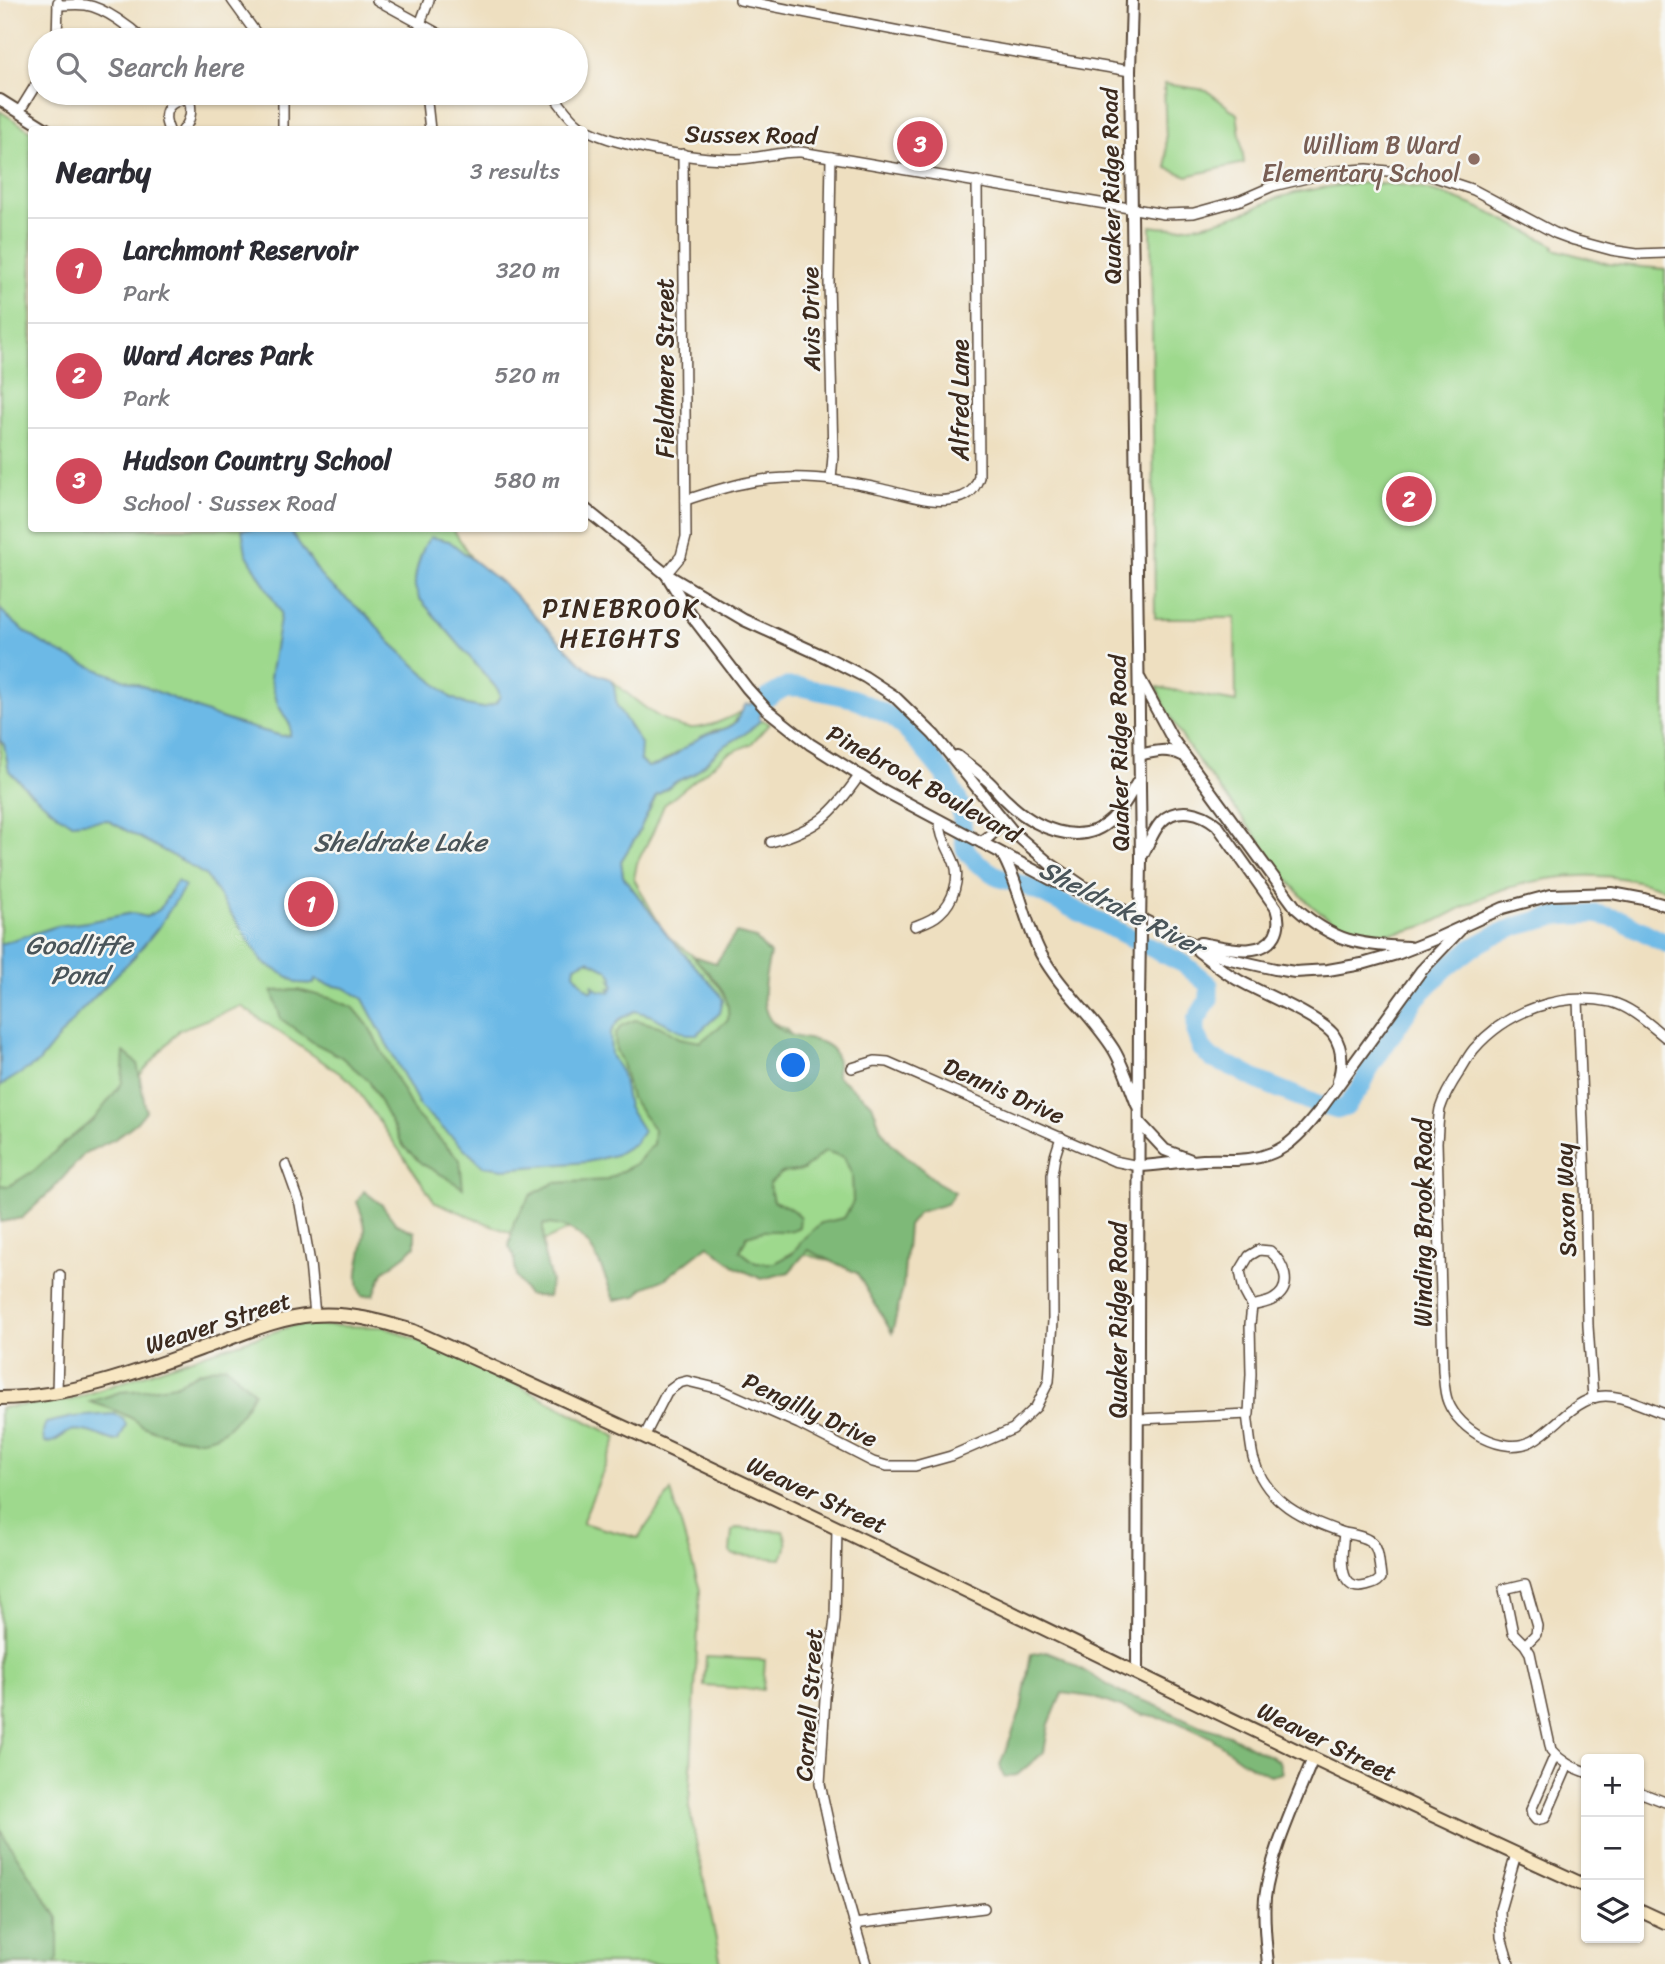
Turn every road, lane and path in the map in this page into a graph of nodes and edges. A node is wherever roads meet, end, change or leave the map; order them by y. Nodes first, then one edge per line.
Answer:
1 (232, 0) edge
2 (377, 0) edge
3 (429, 0) edge
4 (740, 0) edge
5 (1132, 0) edge
6 (58, 2) edge
7 (420, 24) junction
8 (57, 28) edge
9 (129, 28) edge
10 (252, 28) edge
11 (420, 28) edge
12 (428, 28) edge
13 (1130, 71) junction
14 (28, 97) edge
15 (0, 100) edge
16 (170, 105) edge
17 (190, 105) edge
18 (283, 105) edge
19 (427, 105) edge
20 (559, 105) edge
21 (19, 112) junction
22 (42, 126) edge
23 (168, 126) edge
24 (185, 126) edge
25 (284, 126) edge
26 (430, 126) edge
27 (582, 126) edge
28 (588, 130) edge
29 (683, 154) junction
30 (831, 157) junction
31 (977, 181) junction
32 (1133, 208) junction
33 (1665, 253) edge
34 (831, 480) junction
35 (686, 500) junction
36 (588, 511) edge
37 (666, 575) junction
38 (1139, 677) junction
39 (943, 745) junction
40 (1140, 755) junction
41 (1184, 757) junction
42 (859, 776) junction
43 (1140, 778) junction
44 (1000, 817) junction
45 (940, 820) junction
46 (771, 842) dead end
47 (981, 842) junction
48 (1001, 852) junction
49 (1141, 858) junction
50 (1107, 902) junction
51 (1665, 905) edge
52 (915, 926) dead end
53 (1465, 926) junction
54 (1186, 941) junction
55 (1414, 947) junction
56 (1578, 1000) junction
57 (1665, 1037) edge
58 (852, 1068) dead end
59 (1334, 1090) junction
60 (1139, 1116) junction
61 (1061, 1137) junction
62 (1194, 1160) junction
63 (286, 1165) dead end
64 (1139, 1166) junction
65 (60, 1275) dead end
66 (1252, 1306) junction
67 (315, 1315) junction
68 (57, 1392) junction
69 (0, 1398) edge
70 (1593, 1398) junction
71 (1247, 1414) junction
72 (1665, 1414) edge
73 (1139, 1419) junction
74 (644, 1437) junction
75 (837, 1528) junction
76 (1345, 1533) junction
77 (1525, 1645) junction
78 (1137, 1674) junction
79 (1555, 1755) junction
80 (1313, 1758) junction
81 (1568, 1765) junction
82 (1581, 1770) edge
83 (1644, 1794) edge
84 (1665, 1802) edge
85 (1516, 1854) junction
86 (1581, 1884) edge
87 (984, 1908) dead end
88 (1644, 1912) edge
89 (1665, 1922) edge
90 (854, 1924) junction
91 (866, 1964) edge
92 (1268, 1964) edge
93 (1509, 1964) edge

1 - 10 street
2 - 7 street
3 - 7 street
4 - 13 street
5 - 13 street, Quaker Ridge Road
6 - 8 street
6 - 9 street
7 - 11 street
7 - 12 street
13 - 32 street, Quaker Ridge Road
14 - 21 street
15 - 21 street
16 - 23 street
17 - 24 street
18 - 25 street
19 - 26 street
20 - 27 street, Sussex Road
21 - 22 street
28 - 29 street, Sussex Road
29 - 30 street, Sussex Road
29 - 35 street, Fieldmere Street
30 - 31 street, Sussex Road
30 - 34 street, Avis Drive
31 - 32 street, Sussex Road
31 - 34 street, Alfred Lane
32 - 33 street, Sussex Road
32 - 38 street, Quaker Ridge Road
34 - 35 street, Alfred Lane
35 - 37 street, Fieldmere Street
36 - 37 street, Pinebrook Boulevard
37 - 39 street, Pinebrook Boulevard
37 - 42 street, Pinebrook Boulevard
38 - 40 street, Quaker Ridge Road
38 - 41 street
39 - 43 street
39 - 44 street, Pinebrook Boulevard
40 - 41 street
40 - 43 street, Quaker Ridge Road
41 - 55 street
42 - 45 street, Pinebrook Boulevard
42 - 46 street
43 - 49 street, Quaker Ridge Road
44 - 47 street
44 - 50 street, Pinebrook Boulevard
45 - 47 street, Pinebrook Boulevard
45 - 52 street
47 - 48 street, Pinebrook Boulevard
48 - 50 street, Pinebrook Boulevard
48 - 60 street
49 - 54 street
49 - 60 street, Quaker Ridge Road, bridge
50 - 54 street, Pinebrook Boulevard
51 - 53 street, Pinebrook Boulevard
53 - 55 street, Pinebrook Boulevard
53 - 59 street
54 - 55 street, Pinebrook Boulevard
54 - 59 street
56 - 57 street, Winding Brook Road
56 - 70 street, Saxon Way
56 - 70 street, Winding Brook Road
58 - 61 street, Dennis Drive
59 - 62 street
60 - 62 street
60 - 64 street, Quaker Ridge Road
61 - 64 street, Dennis Drive
61 - 74 street, Pengilly Drive
62 - 64 street
63 - 67 street
64 - 73 street, Quaker Ridge Road
65 - 68 street
66 - 66 street
66 - 71 street
67 - 68 main road, Weaver Street
67 - 74 main road, Weaver Street
68 - 69 main road, Weaver Street
70 - 72 street
71 - 73 street
71 - 76 street
73 - 78 street, Quaker Ridge Road
74 - 75 main road, Weaver Street
75 - 78 main road, Weaver Street
75 - 90 street, Cornell Street
76 - 76 street
77 - 77 street
77 - 79 street
78 - 80 main road, Weaver Street
79 - 81 street
79 - 81 street
80 - 85 main road, Weaver Street
80 - 92 street
81 - 82 street
83 - 84 street
85 - 86 main road, Weaver Street
85 - 93 street
87 - 90 street
88 - 89 main road
90 - 91 street, Cornell Street

